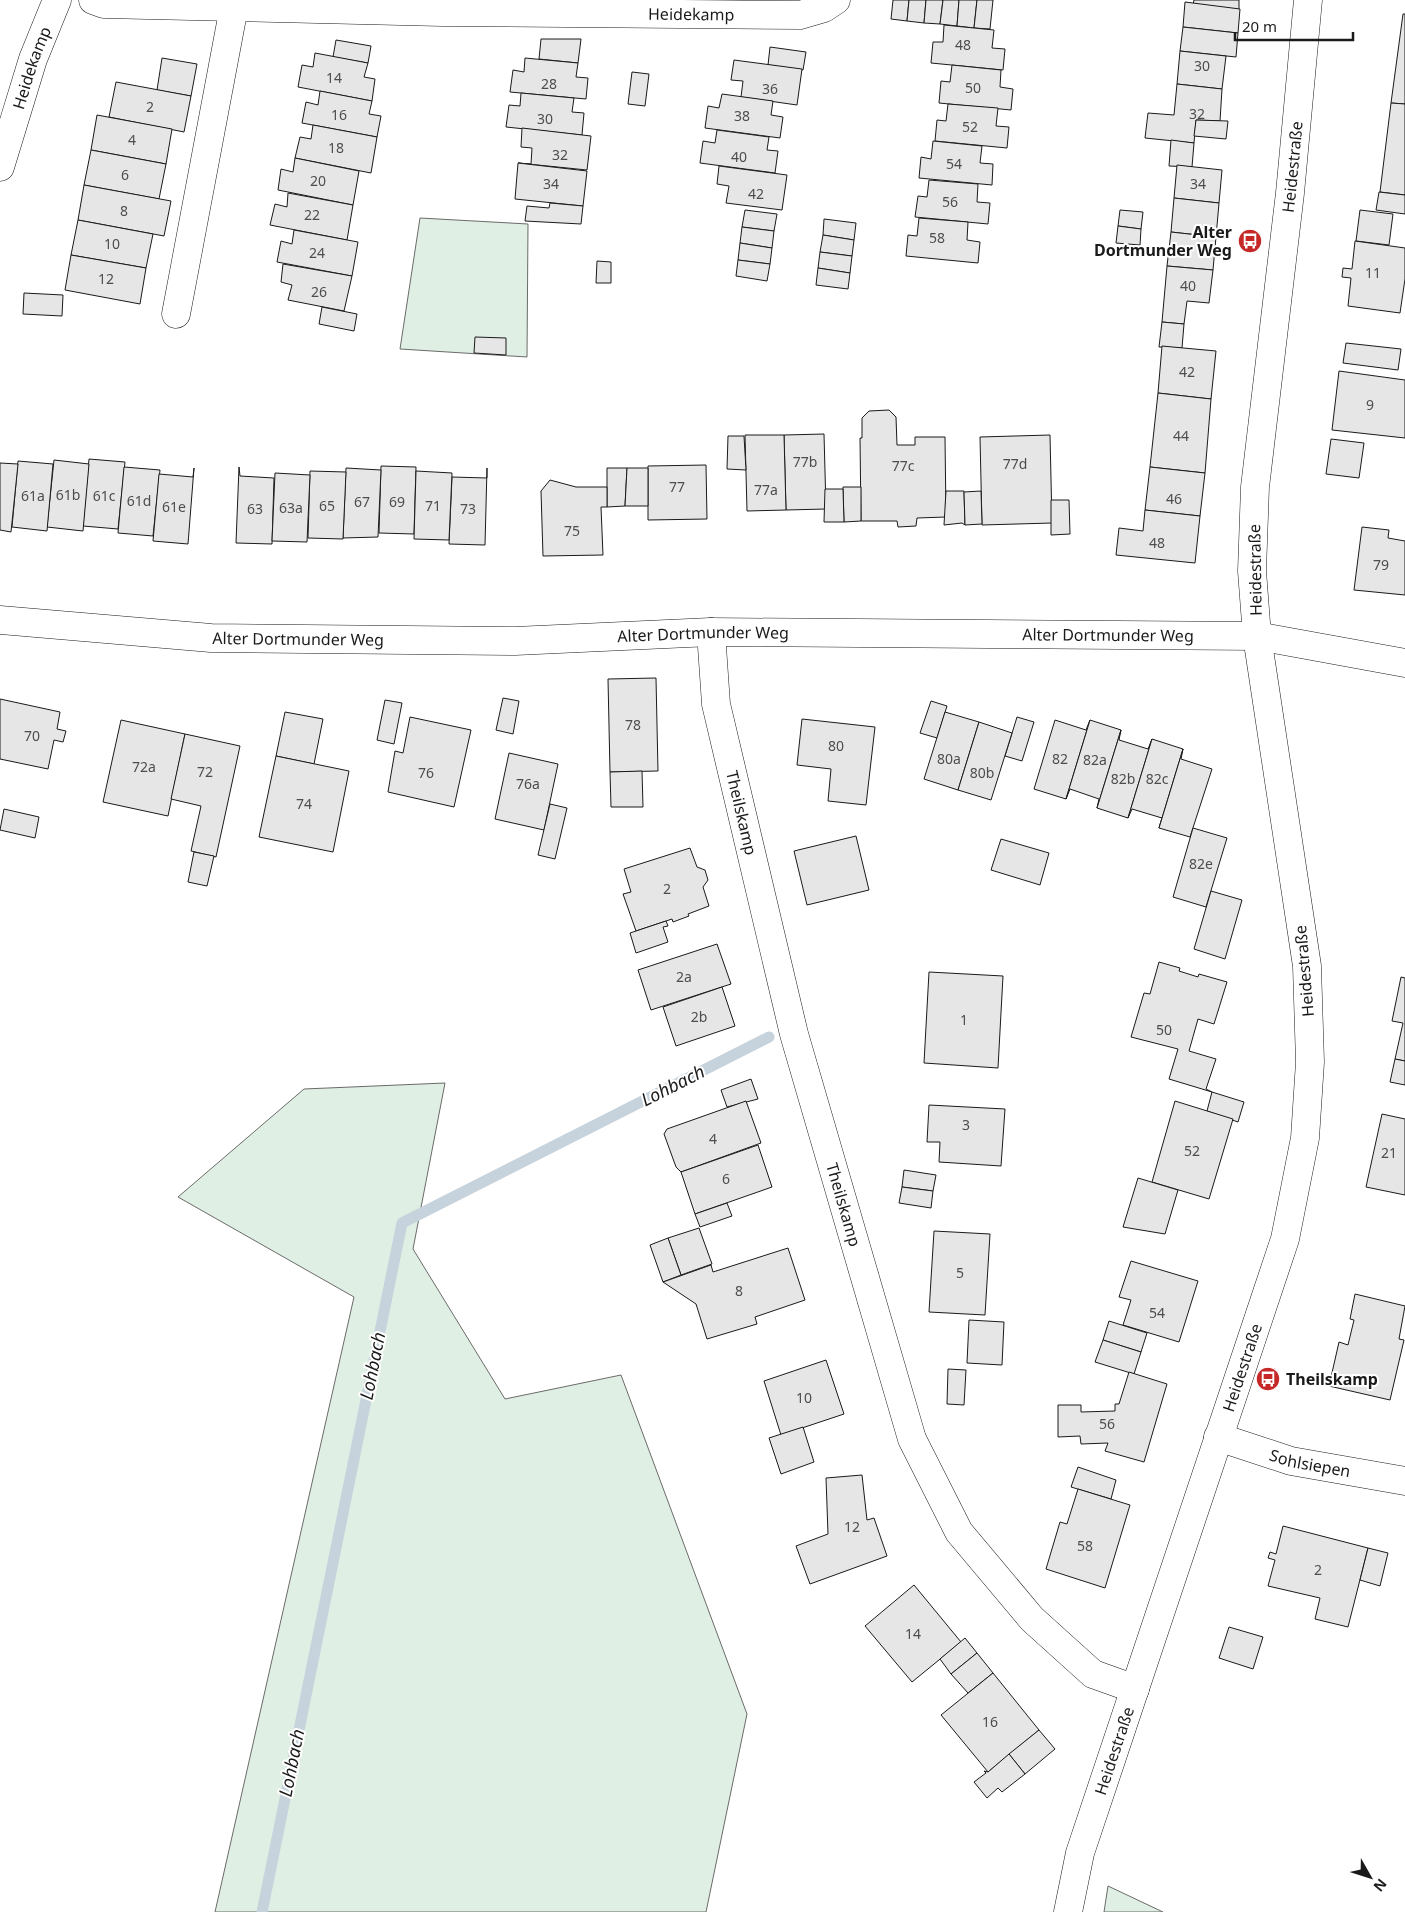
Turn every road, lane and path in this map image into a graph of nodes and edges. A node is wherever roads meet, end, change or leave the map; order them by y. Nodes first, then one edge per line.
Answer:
1 (57, 0) edge
2 (94, 0) edge
3 (836, 0) edge
4 (1308, 0) edge
5 (234, 7) junction
6 (0, 167) edge
7 (176, 314) dead end
8 (0, 620) edge
9 (712, 632) junction
10 (1257, 636) junction
11 (1405, 663) edge
12 (1218, 1437) junction
13 (1405, 1481) edge
14 (1135, 1688) junction
15 (1068, 1912) edge

1 - 6 street, Heidekamp
2 - 5 street, Heidekamp
3 - 5 street, Heidekamp
4 - 10 street, Heidestraße
5 - 7 street
8 - 9 street, Alter Dortmunder Weg
9 - 10 street, Alter Dortmunder Weg
9 - 14 street, Theilskamp
10 - 11 street, Alter Dortmunder Weg
10 - 12 street, Heidestraße
12 - 13 street, Sohlsiepen
12 - 14 street, Heidestraße
14 - 15 street, Heidestraße

